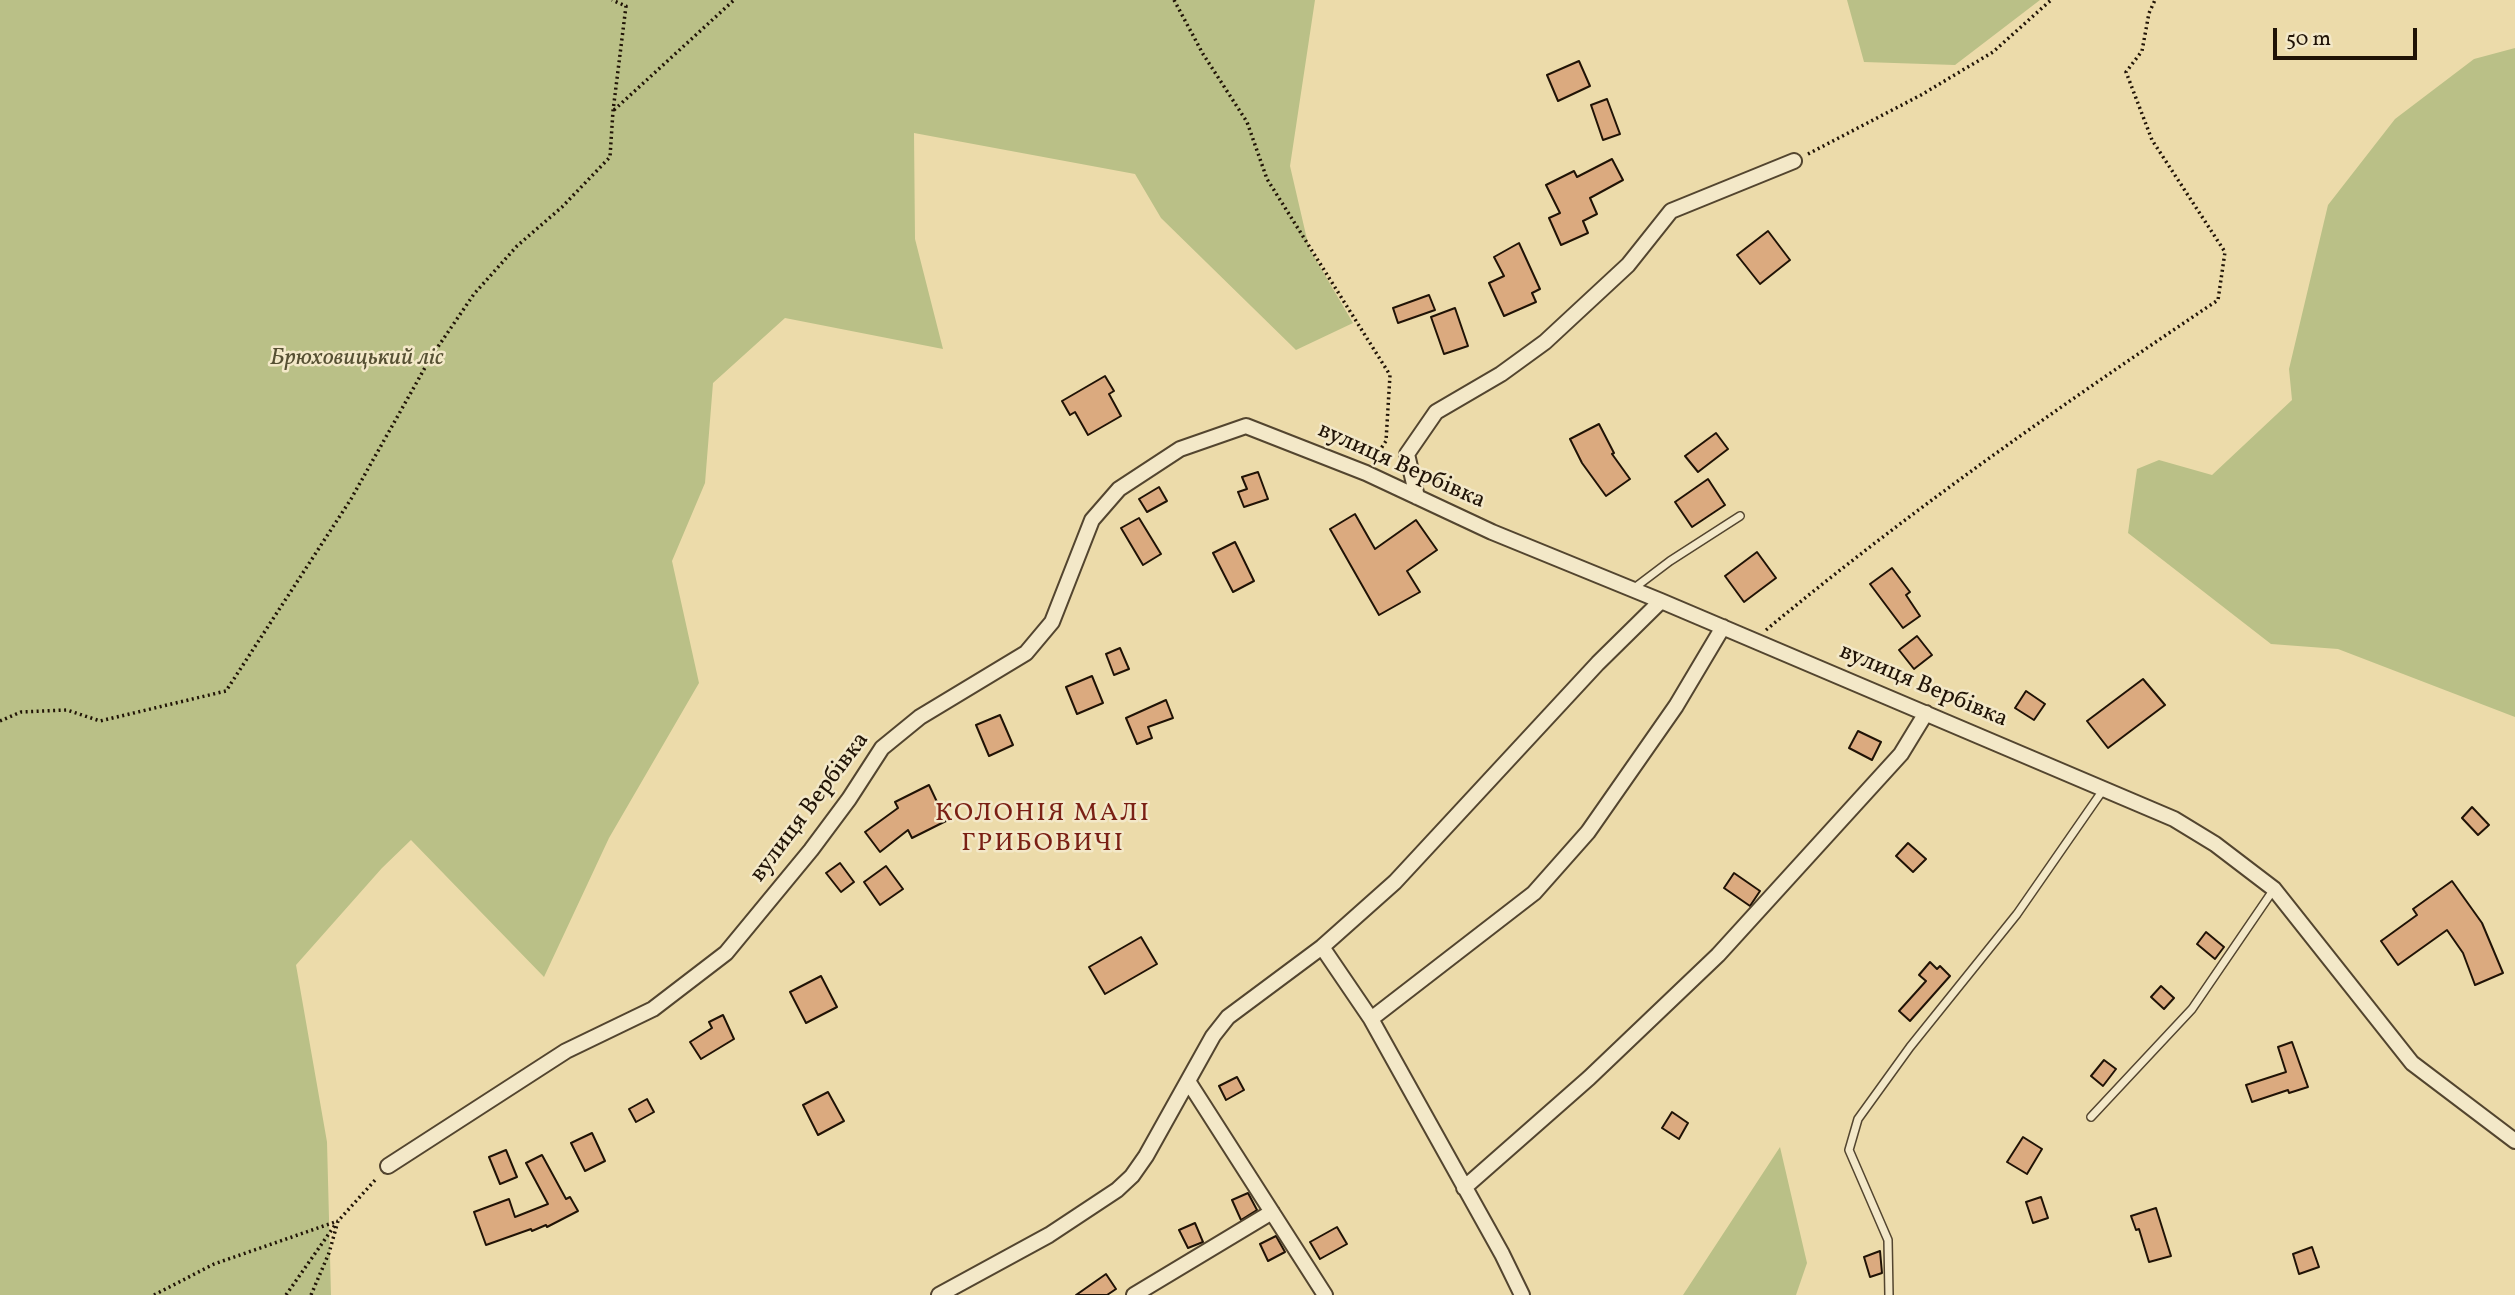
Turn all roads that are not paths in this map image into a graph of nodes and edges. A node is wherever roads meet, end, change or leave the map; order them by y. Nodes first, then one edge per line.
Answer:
1 (1794, 161) road end
2 (1417, 497) junction
3 (1740, 516) dead end
4 (1633, 590) junction
5 (1661, 601) junction
6 (1723, 627) junction
7 (1926, 713) junction
8 (2103, 789) junction
9 (2274, 889) junction
10 (1322, 947) junction
11 (1371, 1019) junction
12 (1188, 1081) junction
13 (2091, 1117) dead end
14 (2515, 1141) edge
15 (388, 1166) road end
16 (1464, 1188) junction
17 (1272, 1212) junction
18 (939, 1295) edge
19 (1134, 1295) edge
20 (1325, 1295) edge
21 (1522, 1295) edge
22 (1889, 1295) edge

1 - 2 street
2 - 4 street, вулиця Вербівка
2 - 15 street, вулиця Вербівка
3 - 4 lane
4 - 5 street, вулиця Вербівка
5 - 6 street, вулиця Вербівка
5 - 10 street
6 - 7 street, вулиця Вербівка
6 - 11 street
7 - 8 street, вулиця Вербівка
7 - 16 street
8 - 9 street, вулиця Вербівка
8 - 22 lane
9 - 13 lane
9 - 14 street, вулиця Вербівка
10 - 11 street
10 - 12 street
11 - 16 street
12 - 17 street
12 - 18 street
16 - 21 street
17 - 19 street
17 - 20 street

